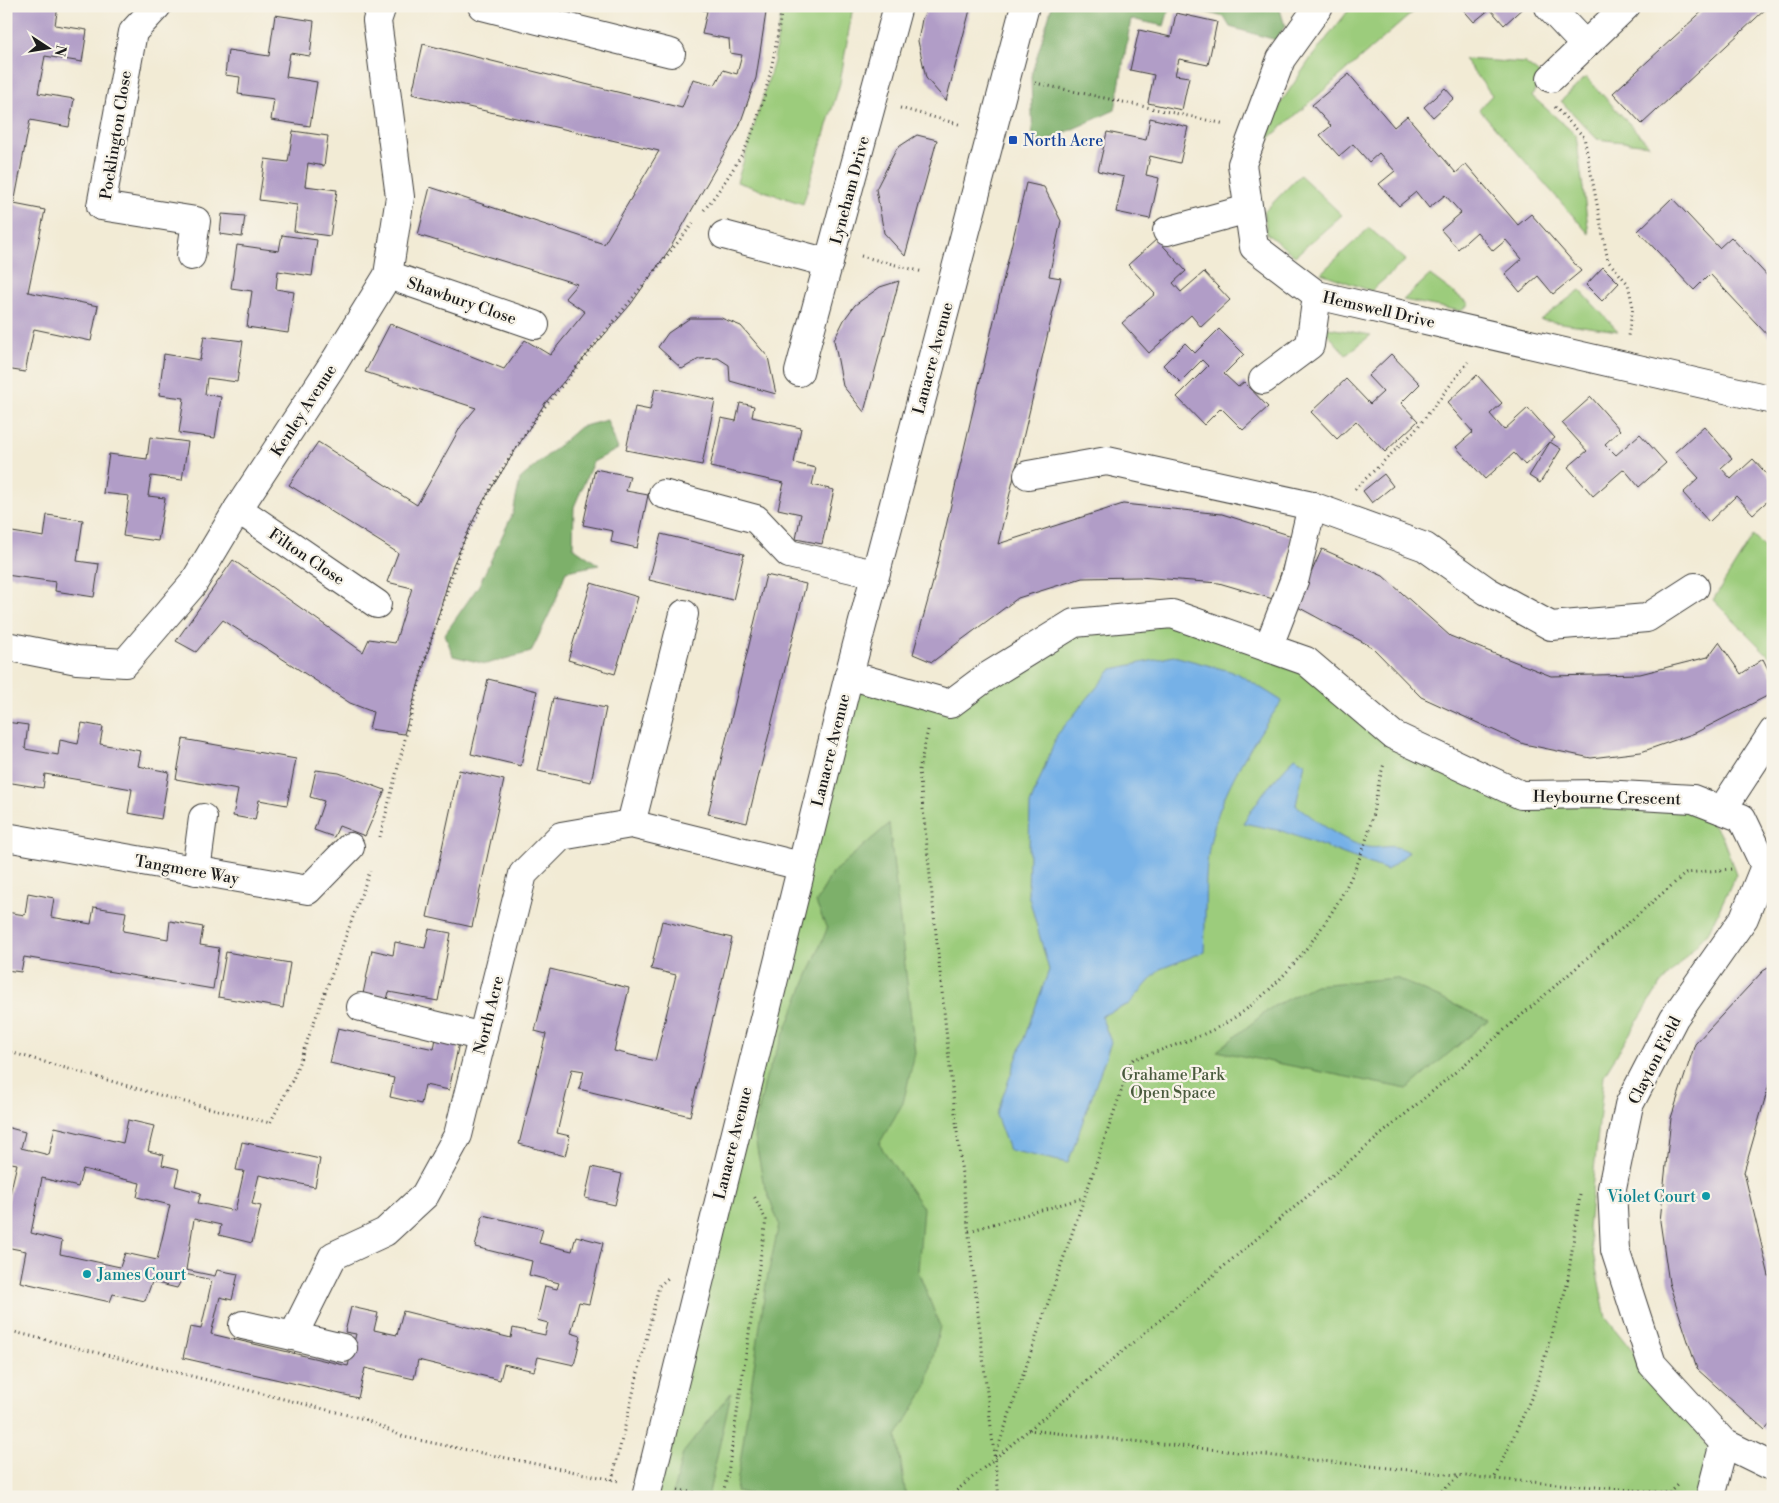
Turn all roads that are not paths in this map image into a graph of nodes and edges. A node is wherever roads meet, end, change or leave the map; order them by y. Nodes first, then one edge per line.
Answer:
1 (157, 6) edge
2 (382, 6) edge
3 (482, 6) edge
4 (898, 6) edge
5 (1025, 6) edge
6 (1319, 6) edge
7 (1626, 6) edge
8 (1549, 7) edge
9 (1585, 45) junction
10 (671, 53) dead end
11 (1551, 78) road end
12 (1248, 209) junction
13 (1167, 231) dead end
14 (724, 235) dead end
15 (192, 256) dead end
16 (831, 256) junction
17 (388, 275) junction
18 (1317, 295) junction
19 (536, 325) dead end
20 (799, 372) dead end
21 (1263, 380) dead end
22 (1773, 400) edge
23 (1028, 475) dead end
24 (663, 494) dead end
25 (1312, 506) junction
26 (238, 509) junction
27 (874, 574) junction
28 (1695, 587) dead end
29 (377, 604) dead end
30 (684, 614) dead end
31 (6, 646) edge
32 (1268, 648) junction
33 (849, 675) junction
34 (1773, 732) edge
35 (1722, 810) junction
36 (203, 818) dead end
37 (631, 824) junction
38 (6, 837) edge
39 (350, 847) dead end
40 (801, 866) junction
41 (196, 871) junction
42 (1765, 879) edge
43 (361, 1007) dead end
44 (483, 1037) junction
45 (243, 1325) dead end
46 (293, 1336) junction
47 (343, 1348) dead end
48 (1724, 1443) junction
49 (1773, 1467) edge
50 (646, 1497) edge
51 (1710, 1497) edge

1 - 15 street, Pocklington Close
2 - 17 street, Kenley Avenue
3 - 10 street
4 - 16 street, Lyneham Drive
5 - 27 street, Lanacre Avenue
6 - 12 street, Hemswell Drive
7 - 9 street
8 - 9 street
9 - 11 street
12 - 13 street
12 - 18 street, Hemswell Drive
14 - 16 street
16 - 20 street, Lyneham Drive
17 - 19 street, Shawbury Close
17 - 26 street, Kenley Avenue
18 - 21 street
18 - 22 street, Hemswell Drive
23 - 25 street
24 - 27 street
25 - 28 street
25 - 32 street
26 - 29 street, Filton Close
26 - 31 street, Kenley Avenue
27 - 33 street, Lanacre Avenue
30 - 37 street
32 - 33 street, Heybourne Crescent
32 - 35 street, Heybourne Crescent
33 - 40 street, Lanacre Avenue
34 - 35 street
35 - 42 street
36 - 41 street
37 - 40 street, North Acre
37 - 44 street, North Acre
38 - 41 street, Tangmere Way
39 - 41 street, Tangmere Way
40 - 50 street, Lanacre Avenue
42 - 48 street, Clayton Field
43 - 44 street
44 - 46 street, North Acre
45 - 46 street
46 - 47 street
48 - 49 street, Clayton Field
48 - 51 street

